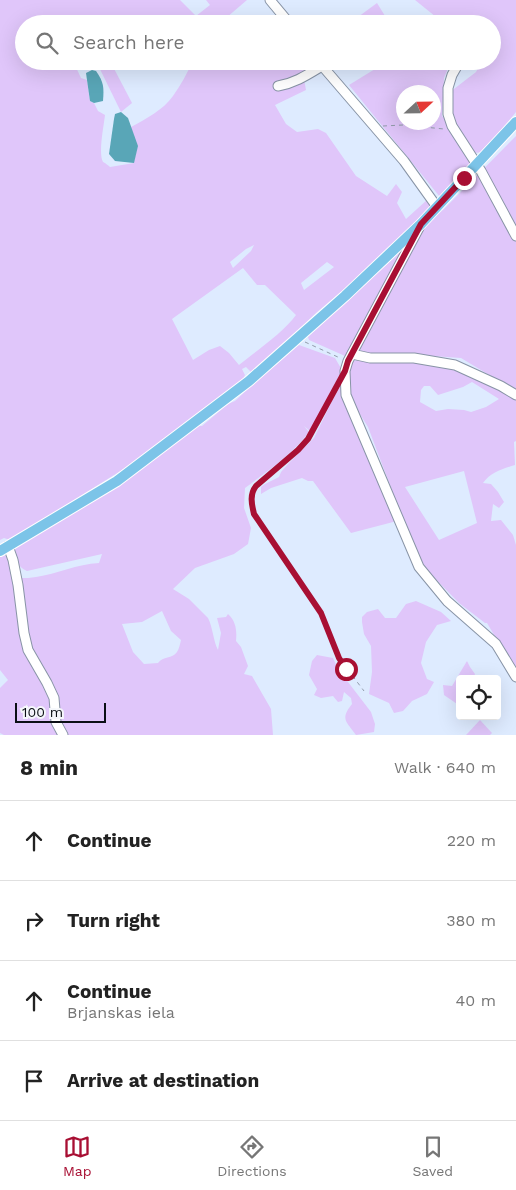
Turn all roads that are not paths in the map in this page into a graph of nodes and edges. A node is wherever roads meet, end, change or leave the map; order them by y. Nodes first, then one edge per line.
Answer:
1 (270, 0) edge
2 (282, 15) edge
3 (312, 70) edge
4 (325, 70) edge
5 (455, 70) edge
6 (278, 86) dead end
7 (516, 122) edge
8 (476, 165) junction
9 (439, 206) junction
10 (421, 224) junction
11 (516, 236) edge
12 (350, 358) junction
13 (516, 395) edge
14 (4, 549) edge
15 (516, 677) edge
16 (64, 735) edge

1 - 2 street
3 - 6 street
4 - 9 street
5 - 8 street
7 - 8 main road
8 - 9 main road
8 - 11 street
9 - 10 main road
10 - 12 street
10 - 14 main road
12 - 13 street
12 - 15 street
14 - 16 street

